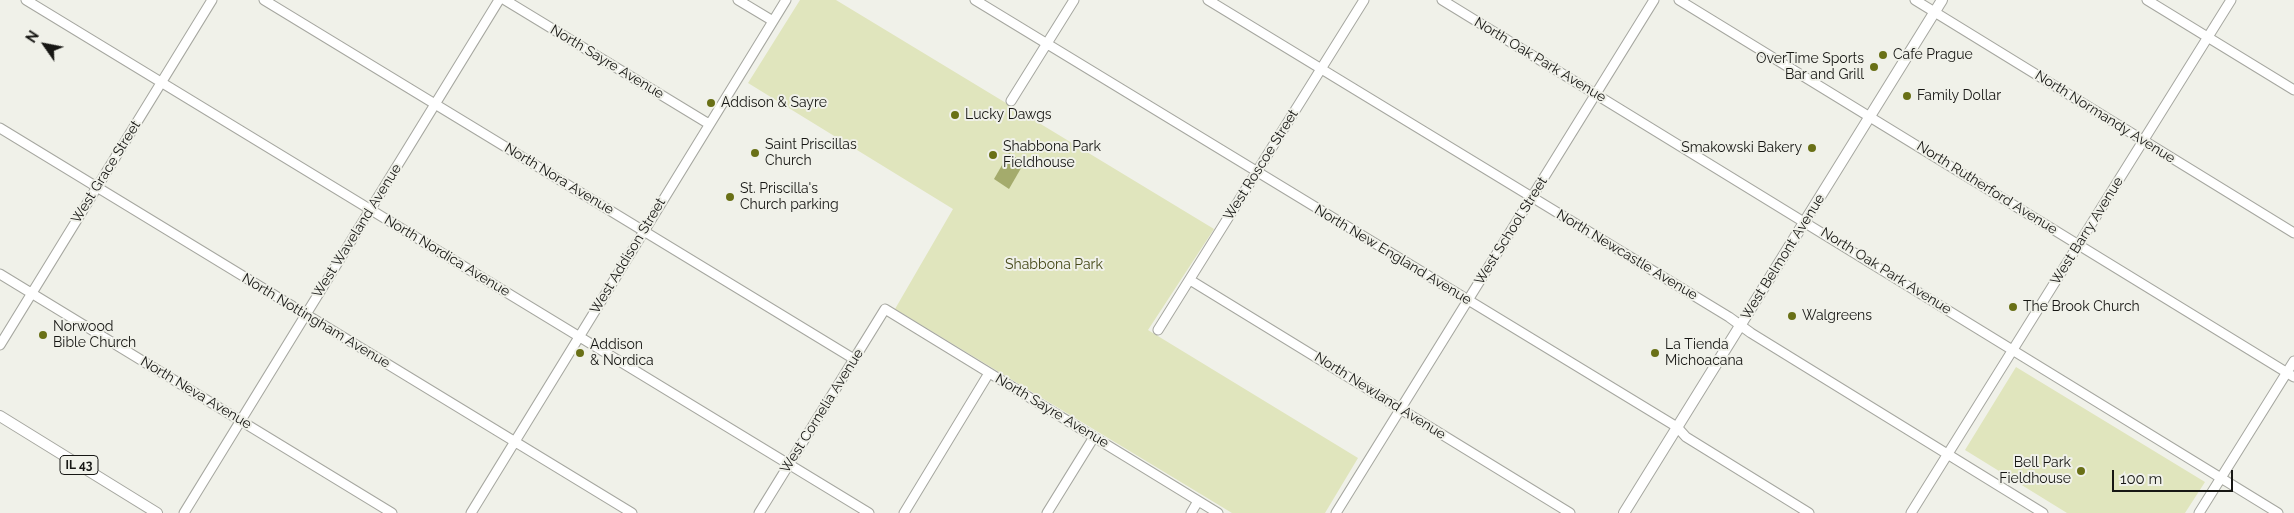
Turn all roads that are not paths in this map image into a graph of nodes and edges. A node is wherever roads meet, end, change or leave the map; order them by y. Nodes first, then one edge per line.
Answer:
1 (26, 0) edge
2 (212, 0) edge
3 (264, 0) edge
4 (499, 0) edge
5 (505, 0) edge
6 (738, 0) edge
7 (786, 0) edge
8 (975, 0) edge
9 (1074, 0) edge
10 (1208, 0) edge
11 (1364, 0) edge
12 (1442, 0) edge
13 (1654, 0) edge
14 (1679, 0) edge
15 (1915, 0) edge
16 (1942, 0) edge
17 (2147, 0) edge
18 (2230, 0) edge
19 (1935, 12) junction
20 (773, 21) junction
21 (2207, 37) junction
22 (1047, 44) junction
23 (1321, 69) junction
24 (161, 82) junction
25 (2294, 90) edge
26 (1596, 94) junction
27 (1011, 101) dead end
28 (435, 104) junction
29 (1870, 116) junction
30 (709, 124) junction
31 (0, 128) edge
32 (2143, 140) junction
33 (1257, 172) junction
34 (97, 187) junction
35 (1532, 197) junction
36 (370, 209) junction
37 (1805, 222) junction
38 (644, 230) junction
39 (2294, 233) edge
40 (2078, 244) junction
41 (0, 274) edge
42 (1190, 280) junction
43 (32, 293) junction
44 (1468, 300) junction
45 (885, 310) joint
46 (306, 314) junction
47 (1740, 326) junction
48 (1158, 330) dead end
49 (579, 336) junction
50 (0, 345) edge
51 (2013, 350) junction
52 (854, 359) junction
53 (2294, 361) edge
54 (989, 373) junction
55 (2290, 375) edge
56 (1401, 409) junction
57 (0, 416) edge
58 (241, 420) junction
59 (1677, 427) junction
60 (1094, 437) junction
61 (515, 442) junction
62 (1948, 454) junction
63 (789, 464) junction
64 (2221, 478) junction
65 (1198, 501) junction
66 (157, 513) edge
67 (184, 513) edge
68 (392, 513) edge
69 (471, 513) edge
70 (632, 513) edge
71 (759, 513) edge
72 (869, 513) edge
73 (904, 513) edge
74 (1047, 513) edge
75 (1191, 513) edge
76 (1218, 513) edge
77 (1336, 513) edge
78 (1570, 513) edge
79 (1624, 513) edge
80 (1809, 513) edge
81 (1911, 513) edge
82 (2044, 513) edge
83 (2199, 513) edge
84 (2278, 513) edge

1 - 24 street, North Nordica Avenue
2 - 24 street, West Grace Street
3 - 28 street, North Nora Avenue
4 - 28 street, West Waveland Avenue
5 - 30 street, North Sayre Avenue
6 - 20 street
7 - 20 street, West Addison Street
8 - 22 street, North New England Avenue
9 - 22 street
10 - 23 street, North Newcastle Avenue
11 - 23 street, West Roscoe Street
12 - 26 street, North Oak Park Avenue
13 - 26 street, West School Street
14 - 29 street, North Rutherford Avenue
15 - 19 street, North Normandy Avenue
16 - 19 main road, West Belmont Avenue
17 - 21 street
18 - 21 street, West Barry Avenue
19 - 29 main road, West Belmont Avenue
19 - 32 street, North Normandy Avenue
20 - 30 street, West Addison Street
21 - 25 street
21 - 32 street, West Barry Avenue
22 - 27 street
22 - 33 street, North New England Avenue
23 - 33 street, West Roscoe Street
23 - 35 street, North Newcastle Avenue
24 - 34 street, West Grace Street
24 - 36 street, North Nordica Avenue
26 - 35 street, West School Street
26 - 37 street, North Oak Park Avenue
28 - 36 street, West Waveland Avenue
28 - 38 street, North Nora Avenue
29 - 37 main road, West Belmont Avenue
29 - 40 street, North Rutherford Avenue
30 - 38 street, West Addison Street
31 - 34 street, North Nottingham Avenue
32 - 39 street, North Normandy Avenue
32 - 40 street, West Barry Avenue
33 - 42 street, West Roscoe Street
33 - 44 street, North New England Avenue
34 - 43 street, West Grace Street
34 - 46 street, North Nottingham Avenue
35 - 44 street, West School Street
35 - 47 street, North Newcastle Avenue
36 - 46 street, West Waveland Avenue
36 - 49 street, North Nordica Avenue
37 - 47 main road, West Belmont Avenue
37 - 51 street, North Oak Park Avenue
38 - 49 street, West Addison Street
38 - 52 street, North Nora Avenue
40 - 51 street, West Barry Avenue
40 - 55 street, North Rutherford Avenue
41 - 43 street, North Neva Avenue
42 - 48 street, West Roscoe Street
42 - 56 street, North Newland Avenue
43 - 50 street, West Grace Street
43 - 58 street, North Neva Avenue
44 - 56 street, West School Street
44 - 59 street, North New England Avenue
45 - 52 street, West Cornelia Avenue
45 - 54 street, North Sayre Avenue
46 - 58 street, West Waveland Avenue
46 - 61 street, North Nottingham Avenue
47 - 59 main road, West Belmont Avenue
47 - 62 street, North Newcastle Avenue
49 - 61 street, West Addison Street
49 - 63 street, North Nordica Avenue
51 - 62 street, West Barry Avenue
51 - 64 street, North Oak Park Avenue
52 - 63 street, West Cornelia Avenue
53 - 55 street
54 - 60 street, North Sayre Avenue
54 - 73 street
55 - 64 street
56 - 77 street, West School Street
56 - 78 street, North Newland Avenue
57 - 66 main road, IL 43
58 - 67 street, West Waveland Avenue
58 - 68 street, North Neva Avenue
59 - 79 main road, West Belmont Avenue
59 - 80 street, North New England Avenue
60 - 65 street, North Sayre Avenue
60 - 74 street
61 - 69 street, West Addison Street
61 - 70 street, North Nottingham Avenue
62 - 81 street, West Barry Avenue
62 - 82 street, North Newcastle Avenue
63 - 71 street, West Cornelia Avenue
63 - 72 street, North Nordica Avenue
64 - 83 street
64 - 84 street, North Oak Park Avenue
65 - 75 street
65 - 76 street, North Sayre Avenue

